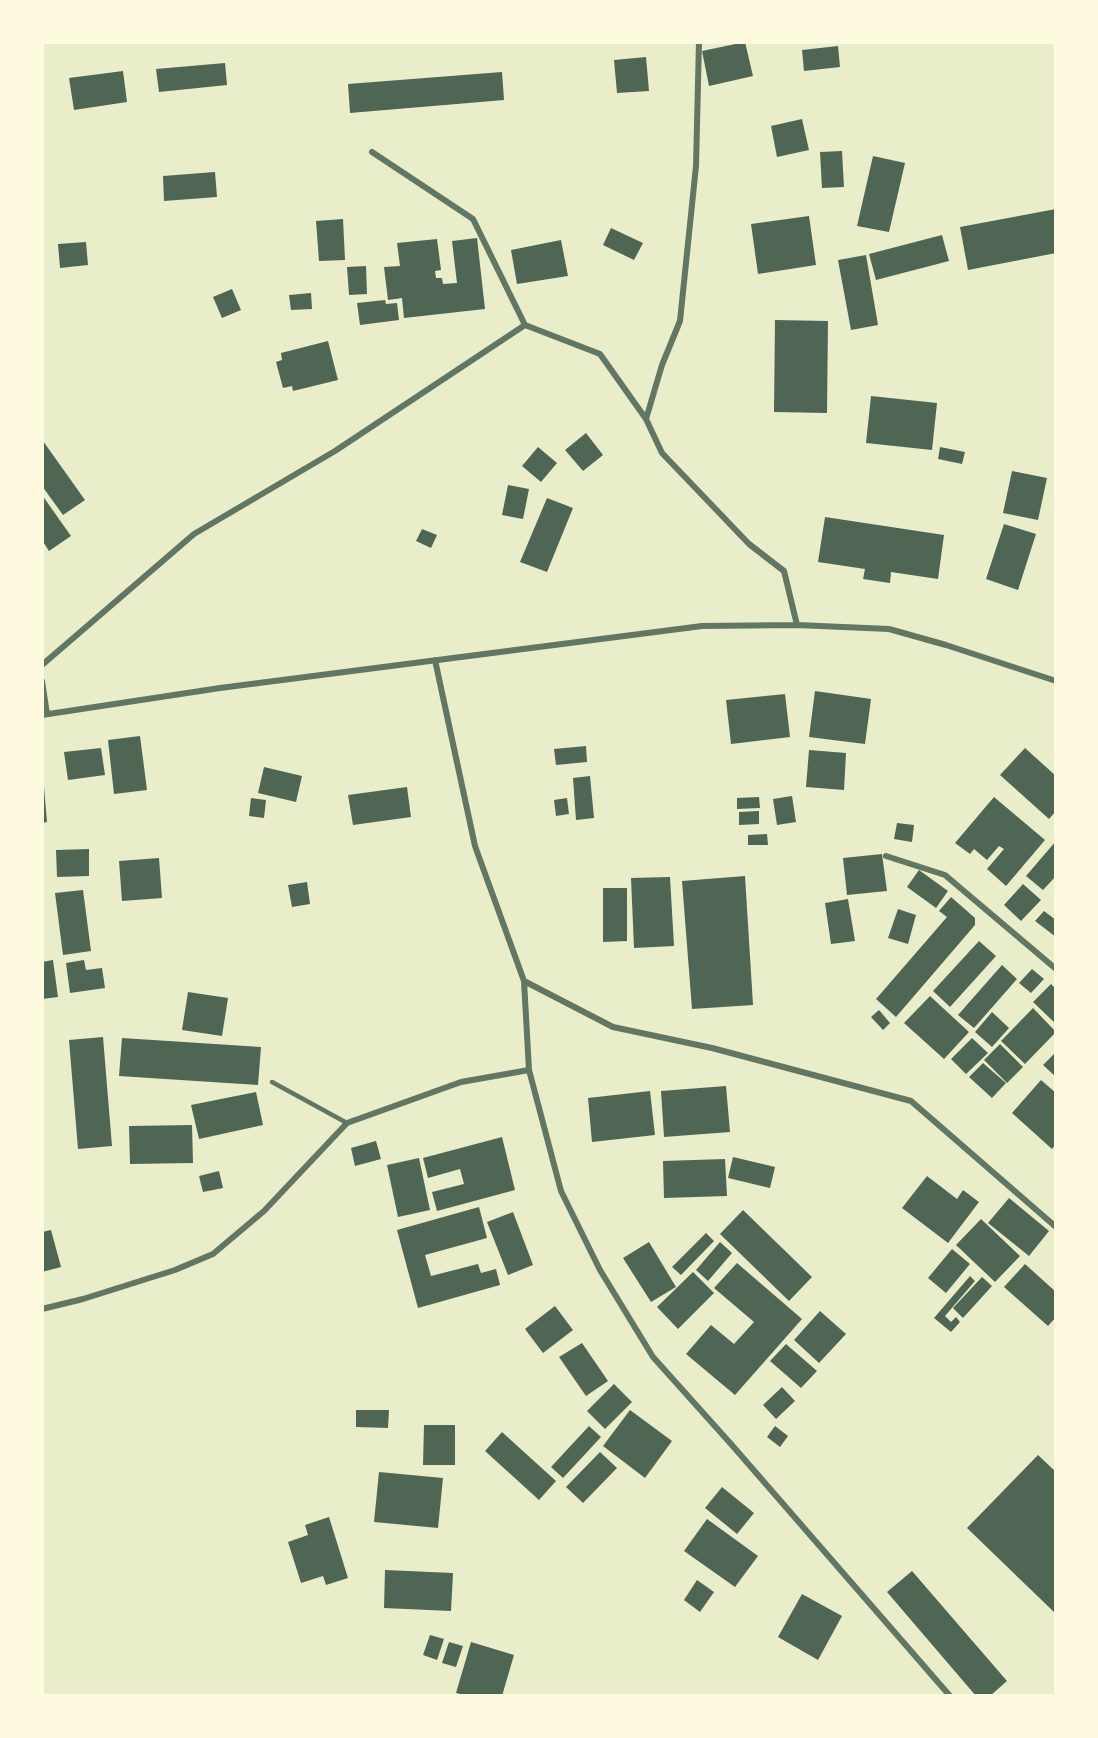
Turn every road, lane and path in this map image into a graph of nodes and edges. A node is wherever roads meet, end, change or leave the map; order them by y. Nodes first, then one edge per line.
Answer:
1 (699, 42) edge
2 (372, 152) dead end
3 (525, 325) junction
4 (646, 419) junction
5 (796, 624) junction
6 (435, 660) junction
7 (42, 664) edge
8 (42, 681) edge
9 (1056, 681) edge
10 (44, 714) edge
11 (886, 855) dead end
12 (1056, 969) edge
13 (524, 981) junction
14 (529, 1070) junction
15 (272, 1082) dead end
16 (347, 1122) junction
17 (1056, 1227) edge
18 (42, 1309) edge
19 (950, 1696) edge

1 - 4 street
2 - 3 street
3 - 4 street
3 - 7 street
4 - 5 street
5 - 6 street
5 - 9 street
6 - 10 street
6 - 13 street
8 - 10 street
11 - 12 street
13 - 14 street
13 - 17 street
14 - 16 street
14 - 19 street
15 - 16 lane
16 - 18 street

